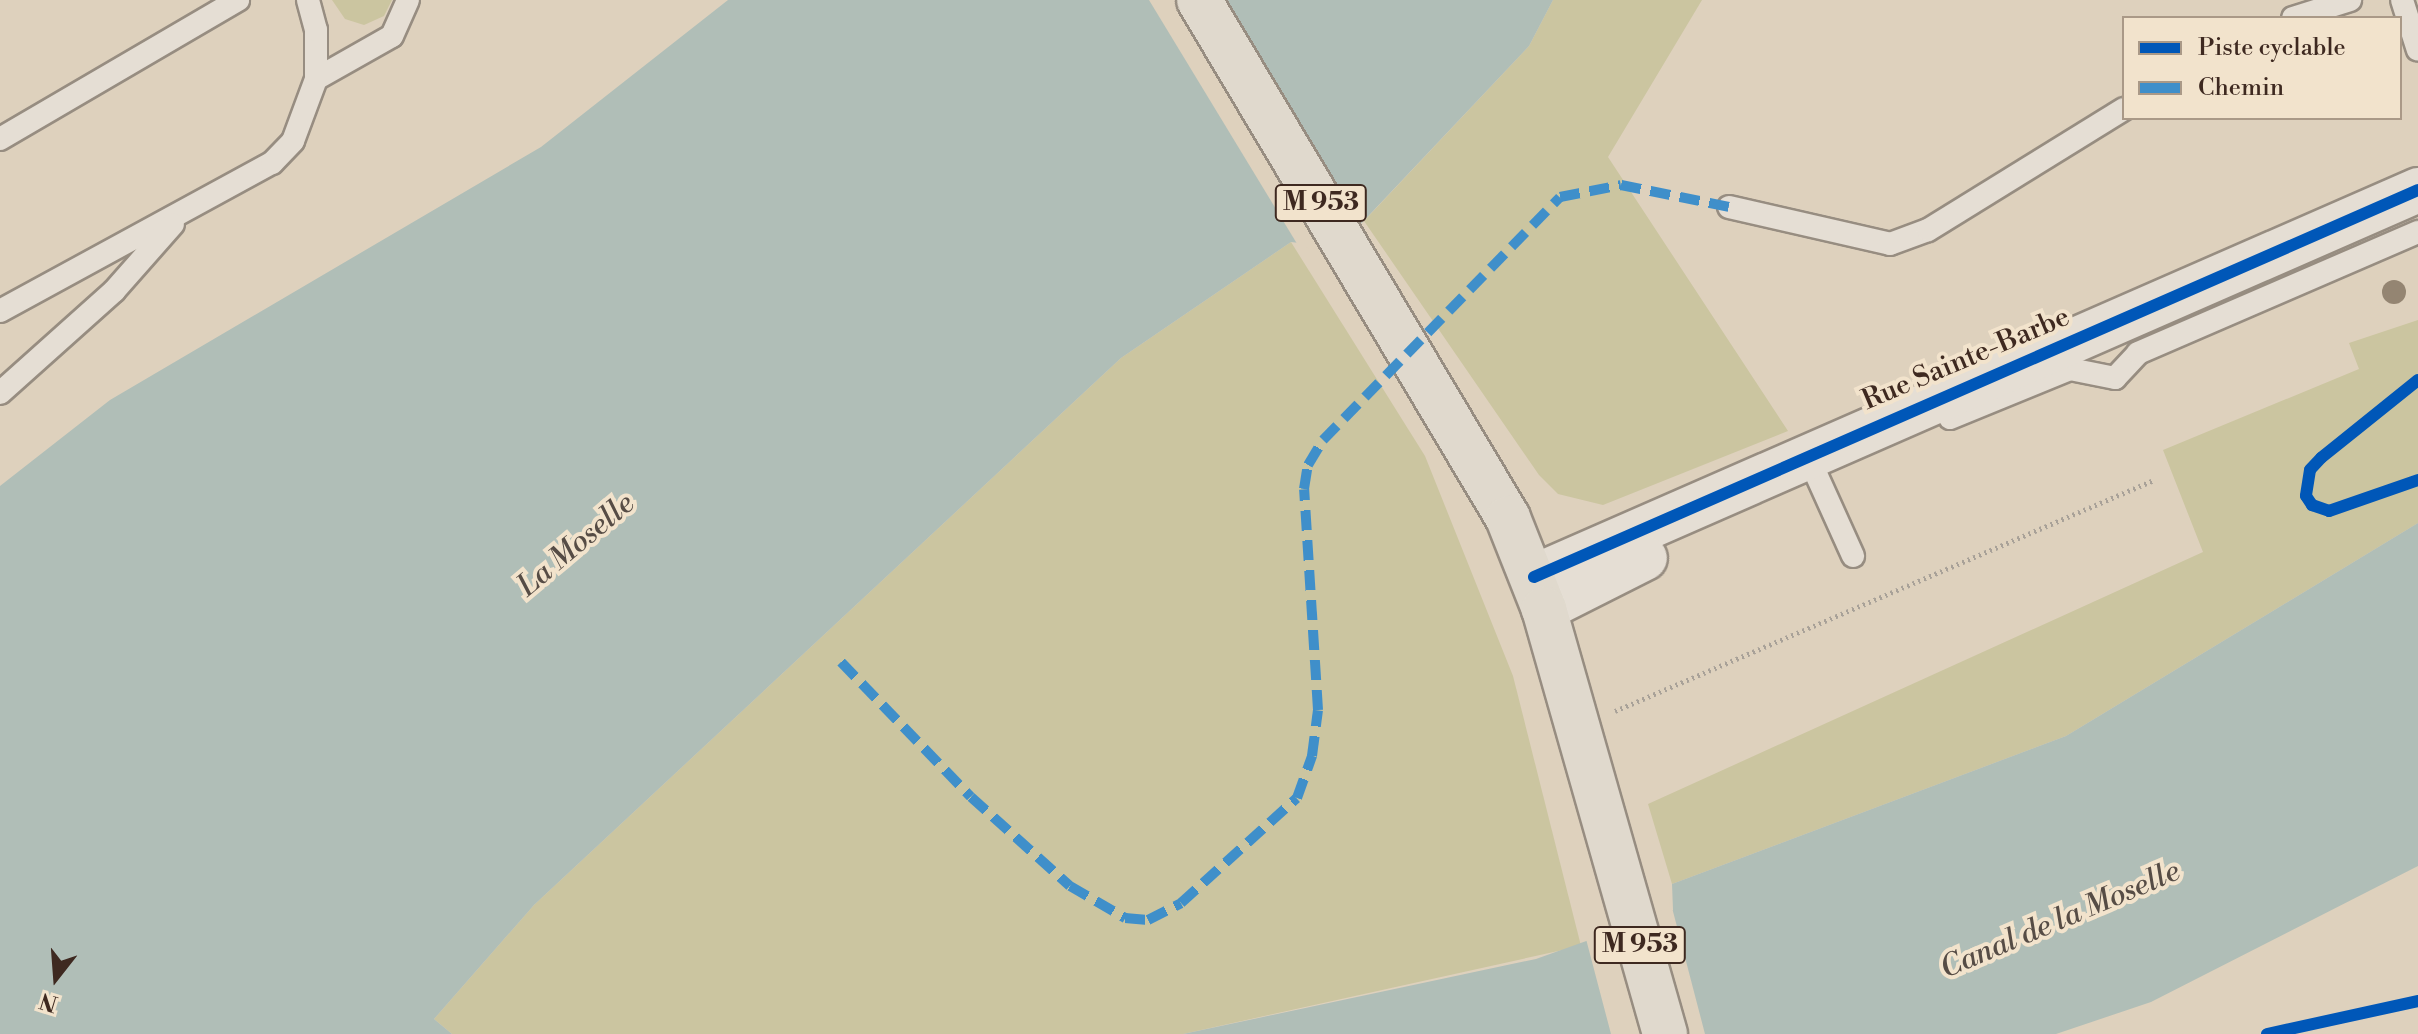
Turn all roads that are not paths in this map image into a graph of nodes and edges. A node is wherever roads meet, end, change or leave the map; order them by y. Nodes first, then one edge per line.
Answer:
1 (238, 0) edge
2 (308, 0) edge
3 (408, 0) edge
4 (1199, 0) edge
5 (2350, 0) edge
6 (2402, 0) edge
7 (2299, 16) edge
8 (2418, 50) edge
9 (316, 79) junction
10 (2122, 110) edge
11 (0, 139) edge
12 (2418, 190) edge
13 (1729, 207) dead end
14 (185, 211) junction
15 (2418, 232) edge
16 (0, 311) edge
17 (2116, 320) junction
18 (2122, 372) junction
19 (0, 393) edge
20 (1860, 431) junction
21 (1807, 454) junction
22 (1761, 474) junction
23 (1853, 556) dead end
24 (1590, 586) junction
25 (1539, 593) junction
26 (1572, 703) junction
27 (1665, 1034) edge

1 - 11 lane
2 - 9 lane
3 - 9 lane
4 - 25 main road, M 953
5 - 7 lane
6 - 8 lane
9 - 14 lane
10 - 13 lane
12 - 17 street, Rue Sainte-Barbe
14 - 16 lane
14 - 19 lane
15 - 18 lane
17 - 18 lane
17 - 20 street, Rue Sainte-Barbe
18 - 20 lane
20 - 21 street, Rue Sainte-Barbe
21 - 22 street, Rue Sainte-Barbe
21 - 23 lane
22 - 24 street, Rue Sainte-Barbe
22 - 25 street, Rue Sainte-Barbe
24 - 25 street, Rue Sainte-Barbe
24 - 26 street
25 - 26 main road, M 953
26 - 27 main road, M 953

